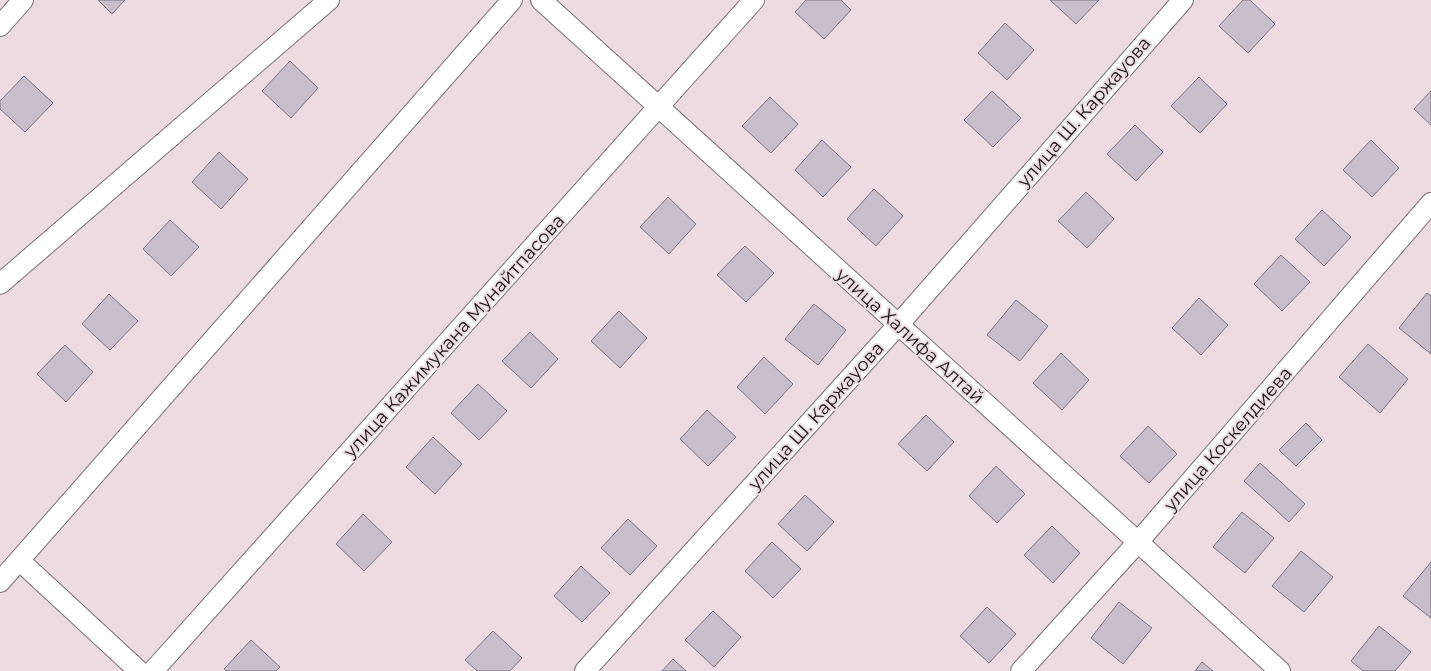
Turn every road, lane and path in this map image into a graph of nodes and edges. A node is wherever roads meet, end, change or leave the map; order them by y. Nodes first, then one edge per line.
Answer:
1 (23, 0) edge
2 (329, 0) edge
3 (512, 0) edge
4 (541, 0) edge
5 (754, 0) edge
6 (1183, 0) edge
7 (0, 26) edge
8 (659, 107) junction
9 (1431, 203) edge
10 (0, 284) edge
11 (898, 325) junction
12 (1138, 542) junction
13 (20, 561) junction
14 (0, 582) edge
15 (139, 671) edge
16 (153, 671) edge
17 (585, 671) edge
18 (1021, 671) edge
19 (1280, 671) edge

1 - 7 street
2 - 10 street
3 - 13 street
4 - 8 street, улица Халифа Алтай
5 - 8 street, улица Кажимукана Мунайтпасова
6 - 11 street, улица Ш. Каржауова
8 - 11 street, улица Халифа Алтай
8 - 16 street, улица Кажимукана Мунайтпасова
9 - 12 street, улица Коскелдиева
11 - 12 street, улица Халифа Алтай
11 - 17 street, улица Ш. Каржауова
12 - 18 street, улица Коскелдиева
12 - 19 street, улица Халифа Алтай
13 - 14 street
13 - 15 street

